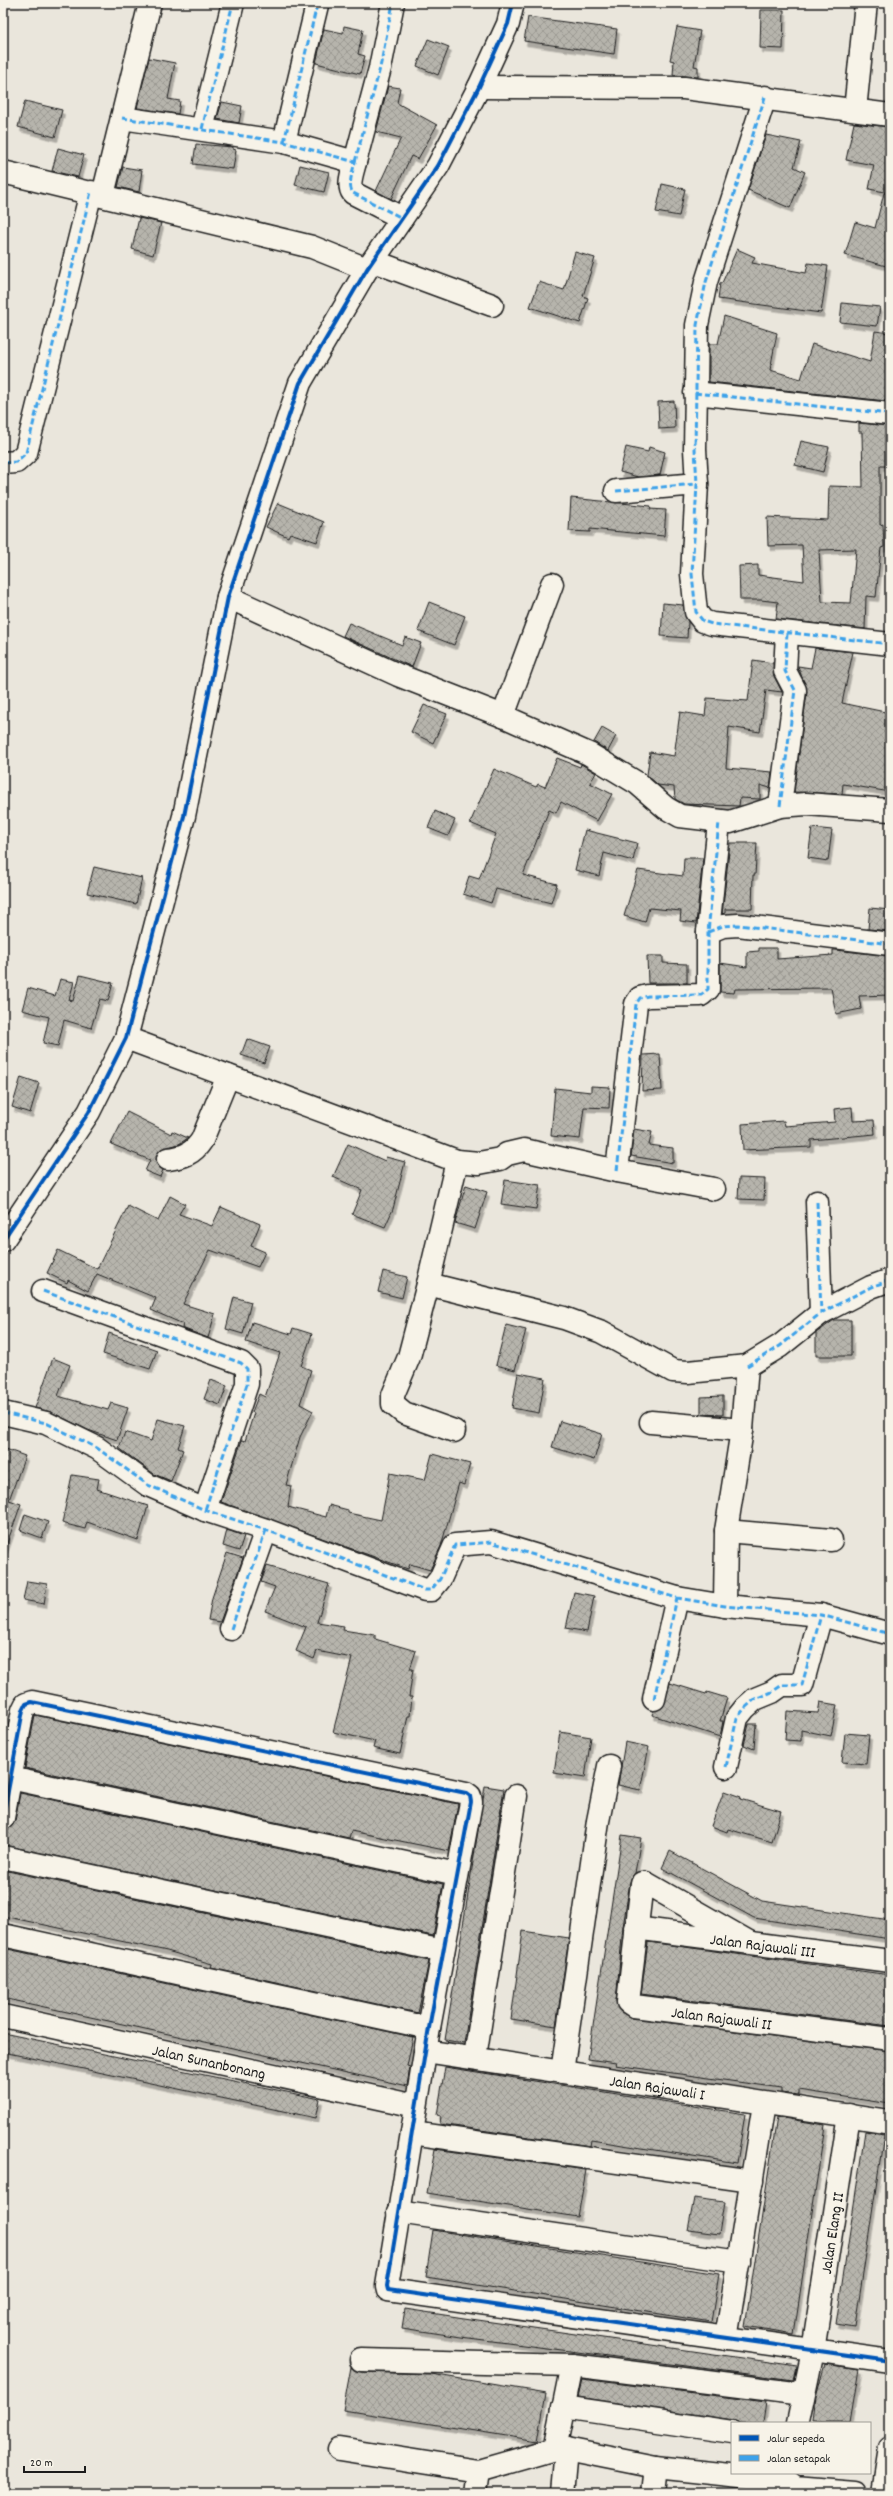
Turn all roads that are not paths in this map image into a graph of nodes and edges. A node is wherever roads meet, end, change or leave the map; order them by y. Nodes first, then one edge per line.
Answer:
1 (150, 3) edge
2 (233, 3) edge
3 (393, 3) edge
4 (513, 3) edge
5 (866, 3) edge
6 (317, 5) dead end
7 (479, 87) junction
8 (765, 97) junction
9 (855, 110) junction
10 (890, 115) edge
11 (122, 118) junction
12 (202, 129) junction
13 (284, 142) junction
14 (355, 162) junction
15 (3, 172) edge
16 (96, 194) junction
17 (402, 218) junction
18 (370, 265) junction
19 (492, 305) dead end
20 (695, 393) junction
21 (890, 414) edge
22 (3, 463) edge
23 (697, 484) junction
24 (616, 491) dead end
25 (552, 584) dead end
26 (228, 597) junction
27 (787, 633) junction
28 (890, 644) edge
29 (503, 716) junction
30 (780, 806) junction
31 (890, 810) edge
32 (719, 822) junction
33 (708, 932) junction
34 (890, 944) edge
35 (126, 1038) junction
36 (228, 1076) junction
37 (168, 1159) dead end
38 (457, 1161) junction
39 (617, 1171) junction
40 (714, 1189) dead end
41 (817, 1202) dead end
42 (3, 1240) edge
43 (890, 1280) edge
44 (428, 1284) junction
45 (43, 1291) dead end
46 (821, 1313) junction
47 (747, 1366) junction
48 (3, 1413) edge
49 (651, 1422) dead end
50 (742, 1430) junction
51 (454, 1431) dead end
52 (205, 1510) junction
53 (266, 1530) junction
54 (726, 1530) junction
55 (831, 1540) dead end
56 (677, 1598) junction
57 (725, 1606) junction
58 (821, 1615) junction
59 (231, 1629) dead end
60 (890, 1634) edge
61 (654, 1699) dead end
62 (609, 1766) dead end
63 (726, 1767) dead end
64 (10, 1778) junction
65 (516, 1796) dead end
66 (3, 1818) edge
67 (3, 1858) edge
68 (457, 1874) junction
69 (635, 1928) junction
70 (3, 1935) edge
71 (749, 1942) junction
72 (443, 1951) junction
73 (890, 1961) edge
74 (3, 2016) edge
75 (429, 2028) junction
76 (890, 2039) edge
77 (425, 2051) junction
78 (475, 2057) junction
79 (562, 2072) junction
80 (764, 2104) junction
81 (416, 2106) junction
82 (849, 2115) junction
83 (890, 2122) edge
84 (412, 2133) junction
85 (752, 2181) junction
86 (398, 2212) junction
87 (739, 2262) junction
88 (726, 2338) junction
89 (813, 2351) junction
90 (361, 2360) dead end
91 (890, 2361) edge
92 (572, 2365) junction
93 (803, 2394) junction
94 (563, 2407) junction
95 (798, 2422) edge
96 (731, 2432) edge
97 (890, 2448) edge
98 (339, 2449) dead end
99 (560, 2449) junction
100 (656, 2467) junction
101 (478, 2471) junction
102 (791, 2484) edge
103 (742, 2485) edge
104 (475, 2493) edge
105 (562, 2493) edge
106 (653, 2493) edge
107 (856, 2493) edge
108 (883, 2493) edge

1 - 11 street
2 - 12 street
3 - 14 street
4 - 7 street
5 - 9 street
6 - 13 street
7 - 8 street
7 - 17 street
8 - 9 street
8 - 20 street
9 - 10 street
11 - 12 street
11 - 16 street
12 - 13 street
13 - 14 street
14 - 17 street
15 - 16 street
16 - 18 street
16 - 22 street
17 - 18 street
18 - 19 street
18 - 26 street
20 - 21 street
20 - 23 street
23 - 24 street
23 - 27 street
25 - 29 street
26 - 29 street
26 - 35 street
27 - 28 street
27 - 30 street
29 - 32 street
30 - 31 street
30 - 32 street
32 - 33 street
33 - 34 street
33 - 39 street
35 - 36 street
35 - 42 street
36 - 37 street
36 - 38 street
38 - 39 street
38 - 44 street
39 - 40 street
41 - 46 street
43 - 46 street
44 - 47 street
44 - 51 street
45 - 52 street
46 - 47 street
47 - 50 street
48 - 52 street
49 - 50 street
50 - 54 street
52 - 53 street
53 - 56 street
53 - 59 street
54 - 55 street
54 - 57 street
56 - 57 street
56 - 61 street
57 - 58 street
58 - 60 street
58 - 63 street
62 - 79 street
64 - 66 street
64 - 68 street
64 - 68 street
65 - 78 street
67 - 72 street
68 - 72 street
69 - 71 street, Jalan Rajawali III
69 - 71 street
69 - 76 street, Jalan Rajawali II
70 - 75 street
71 - 73 street, Jalan Rajawali III
72 - 75 street
74 - 81 street, Jalan Sunanbonang
75 - 77 street
77 - 78 street, Jalan Rajawali I
77 - 81 street
78 - 79 street, Jalan Rajawali I
79 - 80 street, Jalan Rajawali I
80 - 82 street, Jalan Rajawali I
80 - 85 street
81 - 84 street
82 - 83 street, Jalan Rajawali I
82 - 89 street, Jalan Elang II
84 - 85 street
84 - 86 street
85 - 87 street
86 - 87 street
86 - 88 street
87 - 88 street
88 - 89 street
89 - 91 street
89 - 93 street, Jalan Elang II
90 - 92 street
92 - 93 street
92 - 94 street
93 - 95 street, Jalan Elang II
94 - 96 street
94 - 99 street
97 - 108 street
98 - 101 street
99 - 100 street
99 - 101 street
99 - 105 street
100 - 103 street
100 - 106 street
101 - 104 street
102 - 103 street
102 - 107 street

